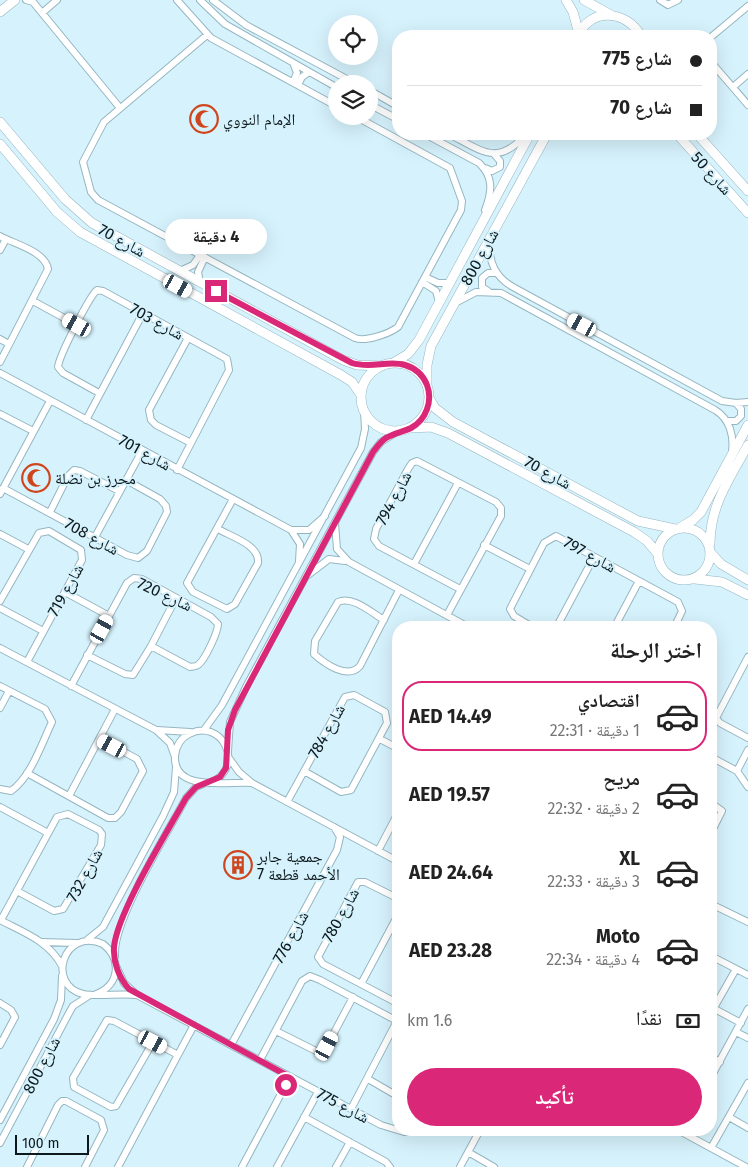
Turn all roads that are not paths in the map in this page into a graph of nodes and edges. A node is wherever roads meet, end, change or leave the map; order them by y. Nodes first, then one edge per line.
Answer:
1 (14, 0) edge
2 (58, 0) edge
3 (177, 0) edge
4 (200, 0) edge
5 (213, 0) edge
6 (566, 0) edge
7 (584, 0) edge
8 (660, 0) edge
9 (678, 0) edge
10 (31, 1) edge
11 (748, 6) edge
12 (0, 12) edge
13 (42, 13) junction
14 (611, 15) junction
15 (577, 30) edge
16 (581, 30) edge
17 (636, 30) edge
18 (717, 32) edge
19 (207, 35) junction
20 (294, 65) junction
21 (717, 69) edge
22 (309, 72) junction
23 (748, 74) edge
24 (339, 75) edge
25 (328, 83) edge
26 (295, 84) junction
27 (733, 87) junction
28 (378, 95) edge
29 (328, 102) edge
30 (392, 103) edge
31 (748, 105) edge
32 (120, 108) junction
33 (378, 109) edge
34 (392, 116) edge
35 (0, 122) edge
36 (371, 125) edge
37 (392, 136) edge
38 (399, 140) edge
39 (437, 140) edge
40 (460, 140) edge
41 (520, 140) edge
42 (527, 140) edge
43 (544, 140) edge
44 (682, 140) edge
45 (702, 140) edge
46 (0, 144) edge
47 (494, 154) junction
48 (484, 168) junction
49 (748, 192) edge
50 (748, 213) edge
51 (478, 229) junction
52 (3, 238) edge
53 (489, 240) junction
54 (0, 250) edge
55 (202, 256) junction
56 (180, 271) junction
57 (496, 272) junction
58 (424, 279) junction
59 (200, 282) junction
60 (449, 283) junction
61 (488, 291) junction
62 (33, 300) junction
63 (439, 302) junction
64 (454, 304) junction
65 (143, 312) junction
66 (77, 325) junction
67 (188, 338) junction
68 (0, 339) edge
69 (9, 344) junction
70 (0, 362) edge
71 (393, 363) junction
72 (382, 366) junction
73 (0, 373) edge
74 (427, 385) junction
75 (99, 394) junction
76 (361, 395) junction
77 (429, 398) junction
78 (50, 401) junction
79 (748, 402) edge
80 (736, 403) junction
81 (364, 411) junction
82 (0, 414) edge
83 (86, 420) junction
84 (727, 420) junction
85 (748, 425) edge
86 (411, 428) junction
87 (33, 430) junction
88 (398, 431) junction
89 (190, 443) junction
90 (748, 445) edge
91 (142, 451) junction
92 (732, 454) junction
93 (177, 470) junction
94 (126, 480) junction
95 (458, 483) junction
96 (2, 491) edge
97 (119, 491) junction
98 (233, 499) junction
99 (50, 512) junction
100 (325, 516) junction
101 (336, 520) junction
102 (678, 528) junction
103 (218, 529) junction
104 (291, 530) junction
105 (0, 534) edge
106 (95, 537) junction
107 (484, 545) junction
108 (28, 549) junction
109 (710, 550) junction
110 (658, 554) junction
111 (594, 557) junction
112 (349, 562) junction
113 (414, 564) junction
114 (298, 566) junction
115 (530, 569) junction
116 (306, 577) junction
117 (685, 580) junction
118 (748, 580) edge
119 (639, 581) junction
120 (399, 590) junction
121 (460, 590) junction
122 (65, 592) junction
123 (748, 595) edge
124 (176, 598) junction
125 (0, 601) edge
126 (0, 608) edge
127 (448, 615) junction
128 (109, 616) junction
129 (384, 620) junction
130 (458, 621) edge
131 (522, 621) edge
132 (560, 621) edge
133 (618, 621) edge
134 (677, 621) edge
135 (43, 631) junction
136 (151, 646) junction
137 (0, 648) edge
138 (87, 655) junction
139 (748, 657) edge
140 (27, 662) junction
141 (0, 686) edge
142 (71, 686) junction
143 (9, 691) junction
144 (0, 708) edge
145 (115, 709) junction
146 (717, 716) edge
147 (717, 719) edge
148 (156, 730) junction
149 (204, 730) junction
150 (194, 731) junction
151 (380, 738) junction
152 (748, 738) edge
153 (100, 739) junction
154 (392, 745) edge
155 (748, 750) edge
156 (228, 754) junction
157 (176, 760) junction
158 (717, 760) edge
159 (304, 771) junction
160 (737, 771) junction
161 (27, 773) junction
162 (207, 783) junction
163 (252, 783) junction
164 (748, 787) edge
165 (0, 790) edge
166 (69, 796) junction
167 (287, 802) junction
168 (717, 807) edge
169 (1, 810) edge
170 (717, 822) edge
171 (334, 827) junction
172 (392, 828) edge
173 (48, 833) junction
174 (378, 851) junction
175 (392, 858) edge
176 (17, 891) junction
177 (392, 896) edge
178 (717, 907) edge
179 (1, 920) edge
180 (748, 922) edge
181 (392, 925) edge
182 (41, 941) junction
183 (81, 942) junction
184 (717, 959) edge
185 (116, 962) junction
186 (62, 968) junction
187 (736, 968) junction
188 (748, 975) edge
189 (361, 984) junction
190 (93, 994) junction
191 (137, 995) junction
192 (353, 997) junction
193 (392, 1000) edge
194 (717, 1000) edge
195 (0, 1004) edge
196 (748, 1009) edge
197 (717, 1011) edge
198 (392, 1018) edge
199 (741, 1023) junction
200 (194, 1025) junction
201 (276, 1031) junction
202 (736, 1032) junction
203 (392, 1033) edge
204 (748, 1038) edge
205 (153, 1042) junction
206 (0, 1045) edge
207 (231, 1045) junction
208 (178, 1055) junction
209 (260, 1060) junction
210 (717, 1060) edge
211 (720, 1062) junction
212 (717, 1067) edge
213 (290, 1077) junction
214 (368, 1079) junction
215 (748, 1083) edge
216 (318, 1092) junction
217 (392, 1093) edge
218 (351, 1109) junction
219 (304, 1117) junction
220 (729, 1117) junction
221 (0, 1120) edge
222 (748, 1128) edge
223 (392, 1129) edge
224 (477, 1136) edge
225 (689, 1136) edge
226 (350, 1142) junction
227 (0, 1143) edge
228 (712, 1148) junction
229 (468, 1152) junction
230 (27, 1167) edge
231 (85, 1167) edge
232 (118, 1167) edge
233 (242, 1167) edge
234 (277, 1167) edge
235 (336, 1167) edge
236 (390, 1167) edge
237 (460, 1167) edge
238 (494, 1167) edge
239 (746, 1167) edge

1 - 12 main road
2 - 13 street
3 - 19 street
4 - 20 street
5 - 24 street
6 - 15 main road
7 - 14 main road
8 - 9 street
10 - 13 street
11 - 18 street
13 - 32 street
14 - 16 main road
14 - 17 main road
19 - 26 street
19 - 32 street
20 - 22 street
20 - 26 street
21 - 27 street
22 - 25 street
22 - 26 street
23 - 27 street
26 - 29 street
27 - 31 street
28 - 30 street
32 - 55 street
33 - 34 street
35 - 56 main road, شارع 70
36 - 37 street
38 - 58 street
39 - 48 street
40 - 47 street
41 - 47 street
42 - 51 main road, شارع 800
43 - 53 main road, شارع 800
44 - 50 main road, شارع 50
45 - 49 main road, شارع 50
46 - 76 main road, شارع 70
47 - 48 street
48 - 51 street
51 - 60 main road, شارع 800
52 - 54 street
52 - 62 street
53 - 57 street
53 - 64 main road, شارع 800
55 - 56 street
55 - 58 street
55 - 59 street
56 - 59 main road, شارع 70
57 - 61 street
57 - 80 street
58 - 60 street
58 - 63 street
59 - 72 main road, شارع 70
60 - 63 main road, شارع 800
61 - 64 street
61 - 84 street
62 - 66 street
62 - 69 street
63 - 71 main road, شارع 800
64 - 74 main road, شارع 800
65 - 66 street, شارع 703
65 - 67 street, شارع 703
65 - 75 street
66 - 75 street, شارع 703
67 - 89 street
67 - 89 street, شارع 703
68 - 69 street
69 - 70 street
71 - 72 main road
71 - 74 main road
72 - 76 main road
73 - 78 street, شارع 701
74 - 77 main road
75 - 83 street
76 - 81 main road
77 - 86 main road
77 - 102 main road, شارع 70
78 - 83 street, شارع 701
78 - 87 street
79 - 80 street
80 - 84 street
81 - 88 main road
81 - 100 street
82 - 87 street
83 - 91 street, شارع 701
84 - 92 street
85 - 92 main road
86 - 88 main road
86 - 110 main road, شارع 70
87 - 96 street
88 - 101 street
89 - 93 street, شارع 703
90 - 109 main road
91 - 93 street, شارع 701
91 - 94 street
92 - 102 main road
93 - 98 street, شارع 701
94 - 97 street
94 - 106 street, شارع 708
95 - 107 street, شارع 794
95 - 113 street
95 - 113 street, شارع 794
96 - 99 street, شارع 708
97 - 99 street
97 - 106 street
98 - 103 street
98 - 104 street, شارع 701
99 - 106 street, شارع 708
100 - 104 street
100 - 114 street
101 - 112 street
101 - 116 street
102 - 109 main road
102 - 110 main road
103 - 103 street
104 - 114 street
105 - 108 street
107 - 115 street
107 - 121 street, شارع 794
108 - 122 street, شارع 719
108 - 125 street, شارع 719
109 - 117 main road
109 - 118 main road
110 - 117 main road
111 - 115 street, شارع 797
111 - 119 street, شارع 797
111 - 132 street
112 - 116 street
112 - 120 street
113 - 121 street, شارع 794
114 - 149 street
115 - 131 street, شارع 797
116 - 156 street
117 - 123 main road
119 - 133 street
119 - 134 street, شارع 797
120 - 127 street
120 - 129 street
121 - 127 street, شارع 794
122 - 128 street
122 - 135 street, شارع 719
124 - 128 street, شارع 720
124 - 136 street
124 - 136 street, شارع 720
126 - 135 street
127 - 130 street
128 - 138 street, شارع 720
129 - 129 street
135 - 140 street, شارع 719
136 - 138 street
137 - 140 street
138 - 142 street, شارع 720
139 - 146 street
140 - 142 street
141 - 143 street
142 - 145 street
143 - 144 street
143 - 161 street
145 - 148 street
145 - 153 street
147 - 152 street
148 - 150 street
148 - 157 street
149 - 150 street
149 - 156 street
150 - 157 street
151 - 154 street
151 - 159 street, شارع 784
151 - 159 street, شارع 784
153 - 166 street
153 - 166 street
155 - 160 street
156 - 162 street
156 - 163 street
157 - 162 street
157 - 183 street
158 - 160 street
159 - 167 street, شارع 784
160 - 164 street
161 - 165 street
161 - 166 street
162 - 163 street
162 - 185 street
163 - 167 street
167 - 171 street
168 - 170 street
169 - 173 street
171 - 174 street
171 - 207 street, شارع 776
172 - 174 street
173 - 176 street, شارع 732
173 - 176 street, شارع 732
174 - 175 street
176 - 179 street, شارع 732
177 - 189 street, شارع 780
178 - 180 street
179 - 182 street
181 - 189 street
182 - 183 street
182 - 186 street
183 - 185 street
183 - 186 street
184 - 187 street
185 - 190 street
185 - 191 street, شارع 775
186 - 190 street
186 - 221 street, شارع 800
187 - 188 street
187 - 194 street
189 - 193 street, شارع 780
190 - 191 street, شارع 775
190 - 227 street, شارع 800
191 - 200 street, شارع 775
192 - 198 street
192 - 201 street
192 - 201 street
195 - 206 street
196 - 199 street
197 - 199 street
199 - 202 street
200 - 207 street, شارع 775
200 - 208 street
201 - 209 street
202 - 204 street
202 - 211 street
203 - 214 street
205 - 205 street
205 - 208 street
207 - 209 street, شارع 775
208 - 232 street
209 - 213 street, شارع 775
210 - 211 street
211 - 212 street
213 - 216 street, شارع 775
213 - 233 street
214 - 217 street
214 - 218 street
215 - 220 street
216 - 218 street, شارع 775
216 - 219 street
218 - 223 street, شارع 775
219 - 226 street
219 - 234 street
220 - 222 street
220 - 228 street
224 - 229 street
225 - 228 street
226 - 235 street
226 - 236 street
228 - 239 street
229 - 237 street
229 - 238 street
230 - 231 street

